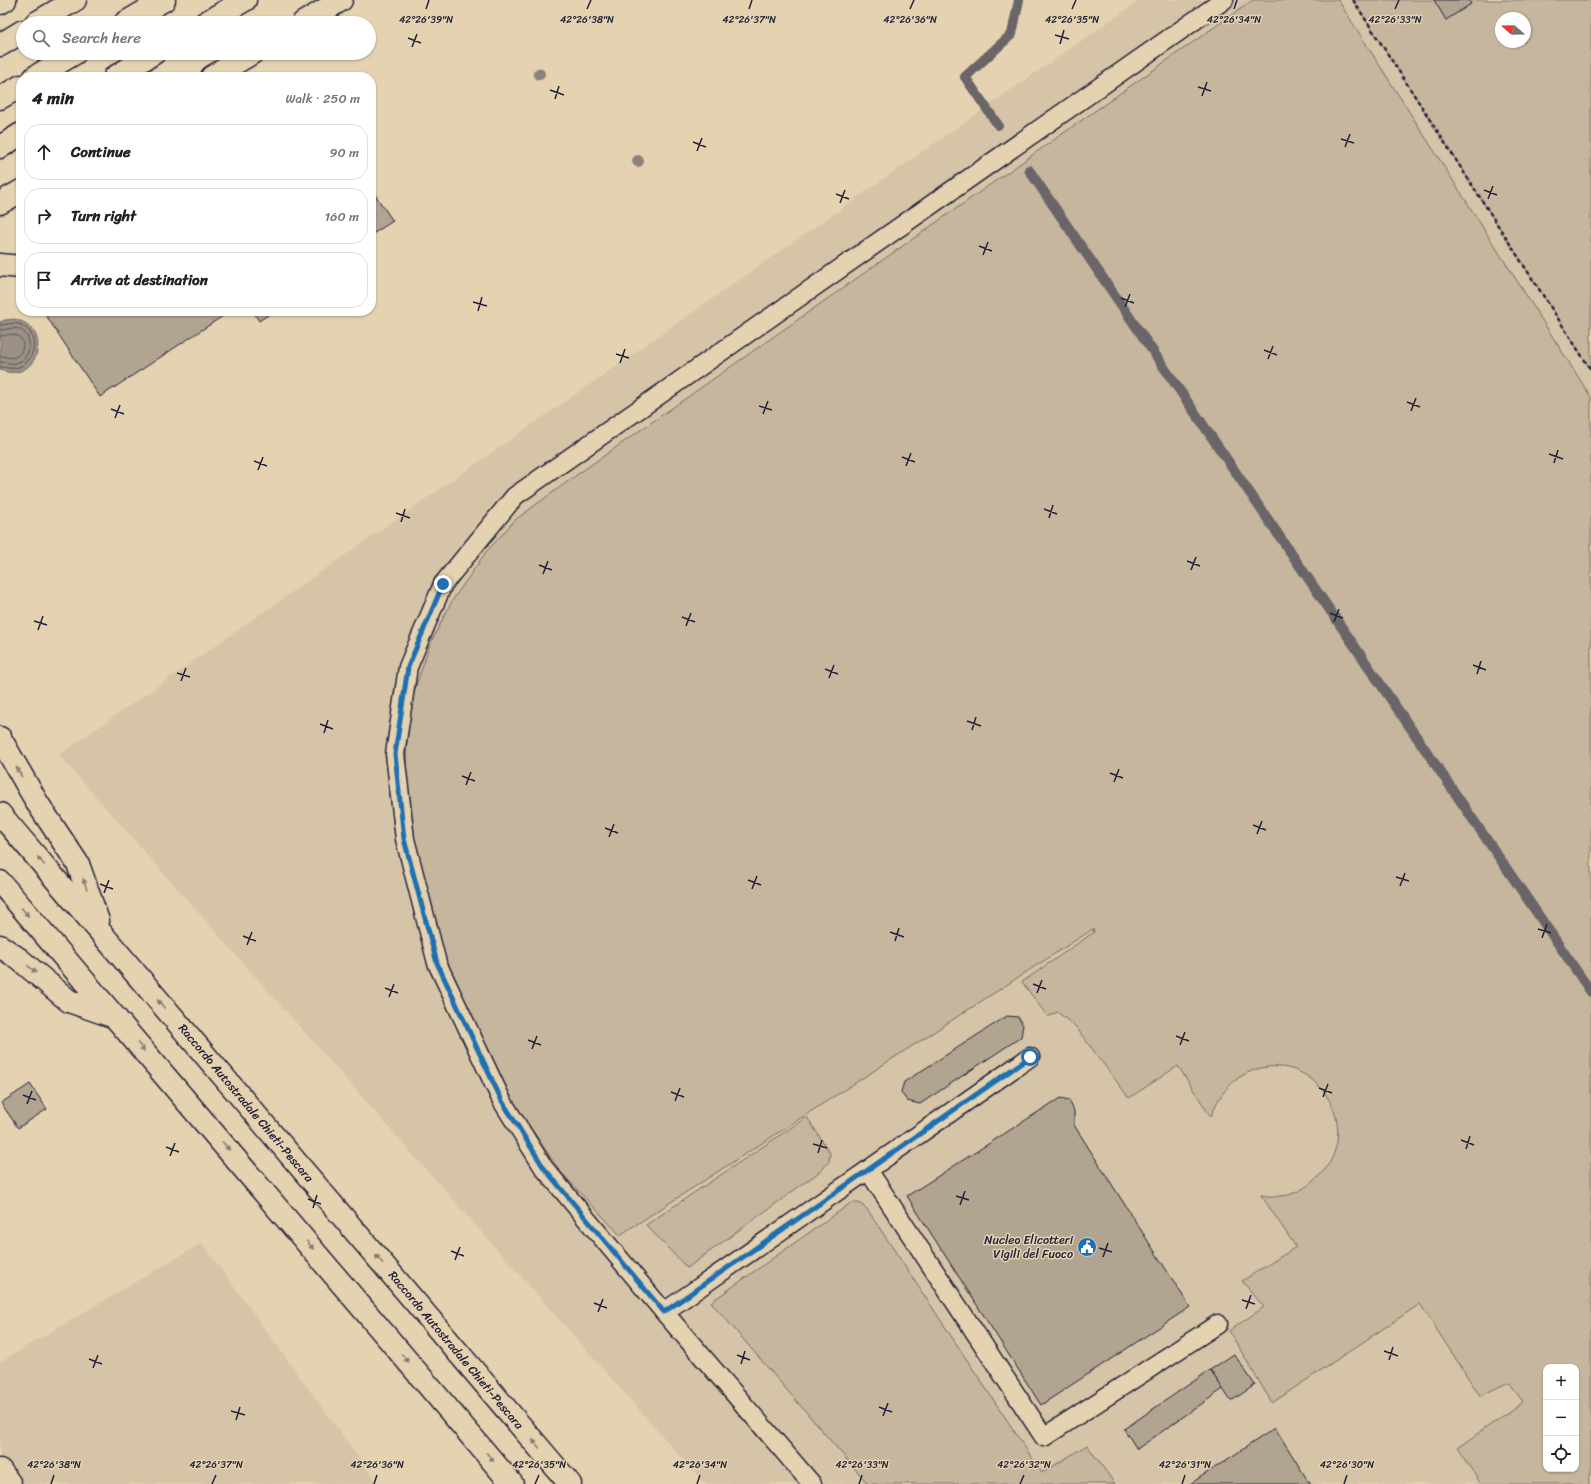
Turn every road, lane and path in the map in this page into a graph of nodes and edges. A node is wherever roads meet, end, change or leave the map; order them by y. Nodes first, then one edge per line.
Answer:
1 (4, 0) edge
2 (75, 0) edge
3 (164, 0) edge
4 (245, 0) edge
5 (341, 0) edge
6 (1224, 0) edge
7 (1353, 0) edge
8 (0, 3) edge
9 (48, 16) edge
10 (137, 16) edge
11 (217, 16) edge
12 (314, 16) edge
13 (16, 35) edge
14 (0, 45) edge
15 (63, 60) edge
16 (142, 60) edge
17 (240, 60) edge
18 (43, 72) edge
19 (122, 72) edge
20 (220, 72) edge
21 (16, 89) edge
22 (0, 98) edge
23 (16, 137) edge
24 (0, 147) edge
25 (16, 194) edge
26 (0, 203) edge
27 (0, 265) edge
28 (16, 267) edge
29 (1591, 370) edge
30 (0, 738) edge
31 (0, 814) edge
32 (0, 882) edge
33 (102, 934) junction
34 (0, 946) edge
35 (116, 1017) junction
36 (1030, 1057) dead end
37 (868, 1170) junction
38 (664, 1312) junction
39 (1218, 1324) dead end
40 (0, 1470) edge
41 (10, 1484) edge
42 (512, 1484) edge
43 (570, 1484) edge
44 (812, 1484) edge

1 - 8 main road
2 - 9 main road
3 - 10 main road
4 - 11 main road
5 - 12 main road
6 - 38 lane
7 - 29 path
13 - 14 main road
15 - 18 main road
16 - 19 main road
17 - 20 main road
21 - 22 main road
23 - 24 main road
25 - 26 main road
27 - 28 main road
33 -> 30 main road
33 -> 31 main road, Raccordo Autostradale Chieti-Pescara
32 -> 35 main road
43 -> 33 main road, Raccordo Autostradale Chieti-Pescara
34 -> 35 main road
35 -> 42 main road
36 - 37 lane
37 - 38 lane
37 - 39 lane
38 - 44 lane
40 - 41 main road

